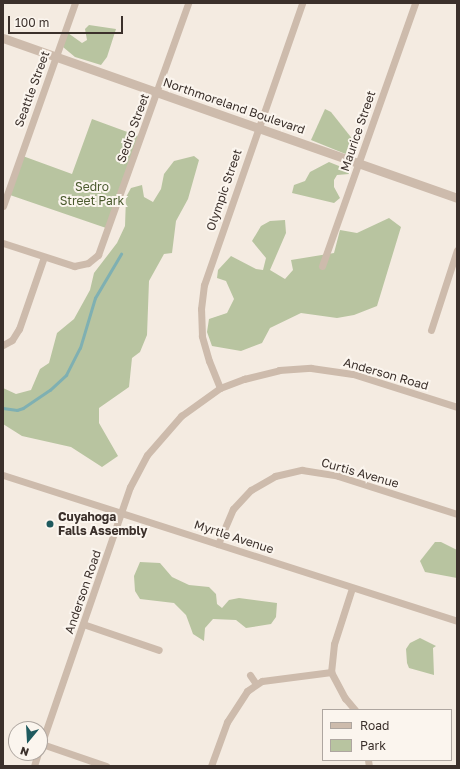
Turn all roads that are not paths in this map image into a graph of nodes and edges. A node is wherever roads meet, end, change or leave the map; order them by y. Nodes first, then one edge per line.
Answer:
1 (74, 3) edge
2 (188, 3) edge
3 (302, 3) edge
4 (415, 3) edge
5 (3, 38) edge
6 (56, 56) junction
7 (158, 92) junction
8 (258, 128) junction
9 (359, 163) junction
10 (457, 198) edge
11 (3, 206) edge
12 (3, 243) edge
13 (457, 250) edge
14 (44, 257) junction
15 (322, 266) dead end
16 (431, 330) dead end
17 (3, 345) edge
18 (220, 388) junction
19 (457, 407) edge
20 (3, 475) edge
21 (121, 513) junction
22 (457, 514) edge
23 (218, 544) junction
24 (352, 588) junction
25 (457, 622) edge
26 (83, 624) junction
27 (160, 650) dead end
28 (331, 672) junction
29 (250, 675) dead end
30 (256, 684) junction
31 (354, 709) edge
32 (48, 726) edge
33 (48, 748) edge
34 (106, 766) edge
35 (212, 766) edge

1 - 6 street, Seattle Street
2 - 7 street, Sedro Street
3 - 8 street, Olympic Street
4 - 9 street, Maurice Street
5 - 6 street, Northmoreland Boulevard
6 - 7 street, Northmoreland Boulevard
6 - 11 street, Seattle Street
7 - 8 street, Northmoreland Boulevard
7 - 14 street, Sedro Street
8 - 9 street, Northmoreland Boulevard
8 - 18 street, Olympic Street
9 - 10 street, Northmoreland Boulevard
9 - 15 street, Maurice Street
12 - 14 street, Sedro Street
13 - 16 street
14 - 17 street
18 - 19 street, Anderson Road
18 - 21 street, Anderson Road
20 - 21 street, Myrtle Avenue
21 - 23 street, Myrtle Avenue
21 - 26 street, Anderson Road
22 - 23 street, Curtis Avenue
23 - 24 street, Myrtle Avenue
24 - 25 street, Myrtle Avenue
24 - 28 street
26 - 27 street
26 - 32 street, Anderson Road
28 - 30 street
28 - 31 street
29 - 30 street
30 - 35 street
33 - 34 street

